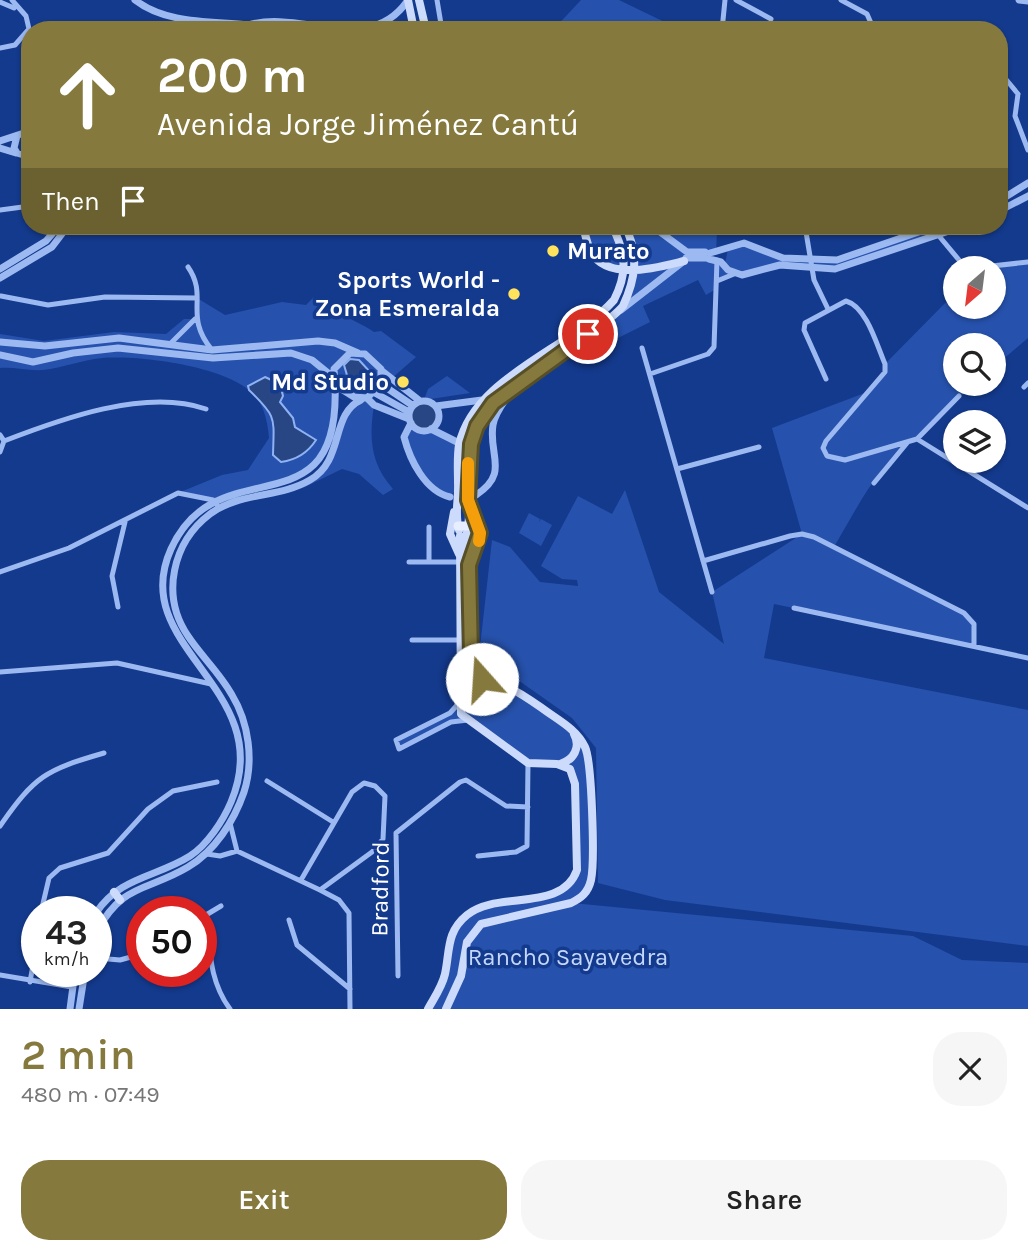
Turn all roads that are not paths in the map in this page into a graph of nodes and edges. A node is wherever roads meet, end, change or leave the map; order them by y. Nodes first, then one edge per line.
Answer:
1 (12, 0) edge
2 (135, 0) edge
3 (408, 0) edge
4 (419, 0) edge
5 (437, 0) edge
6 (725, 0) edge
7 (736, 0) edge
8 (841, 0) edge
9 (1019, 0) edge
10 (1028, 1) edge
11 (0, 2) edge
12 (20, 11) junction
13 (771, 19) dead end
14 (26, 21) edge
15 (210, 21) edge
16 (389, 21) edge
17 (412, 21) edge
18 (424, 21) edge
19 (440, 21) edge
20 (723, 21) edge
21 (870, 21) edge
22 (21, 39) edge
23 (0, 48) edge
24 (1008, 82) edge
25 (1018, 94) junction
26 (1028, 96) edge
27 (21, 134) edge
28 (16, 135) junction
29 (0, 141) edge
30 (0, 149) edge
31 (1028, 150) edge
32 (17, 153) junction
33 (21, 154) edge
34 (1028, 183) edge
35 (1008, 195) edge
36 (1028, 196) edge
37 (1008, 206) edge
38 (21, 207) edge
39 (0, 210) edge
40 (51, 235) edge
41 (61, 235) edge
42 (586, 235) edge
43 (615, 235) edge
44 (627, 235) edge
45 (662, 235) edge
46 (807, 235) edge
47 (905, 235) edge
48 (939, 236) joint
49 (901, 238) junction
50 (905, 247) junction
51 (761, 248) junction
52 (728, 249) junction
53 (707, 256) junction
54 (956, 256) edge
55 (686, 257) junction
56 (1028, 262) edge
57 (1006, 264) edge
58 (725, 265) junction
59 (812, 265) junction
60 (188, 267) dead end
61 (0, 268) edge
62 (760, 271) junction
63 (734, 274) junction
64 (0, 278) edge
65 (629, 280) junction
66 (717, 281) junction
67 (1, 296) edge
68 (198, 298) junction
69 (828, 309) junction
70 (618, 312) junction
71 (195, 319) junction
72 (0, 342) edge
73 (169, 345) junction
74 (642, 348) dead end
75 (212, 350) junction
76 (358, 353) junction
77 (0, 355) edge
78 (381, 369) junction
79 (650, 374) junction
80 (826, 379) dead end
81 (334, 381) junction
82 (382, 386) junction
83 (512, 389) junction
84 (377, 394) junction
85 (958, 396) dead end
86 (364, 399) junction
87 (482, 400) junction
88 (420, 401) junction
89 (401, 403) junction
90 (436, 406) junction
91 (206, 409) dead end
92 (410, 415) junction
93 (431, 429) junction
94 (2, 438) edge
95 (917, 439) junction
96 (460, 443) junction
97 (906, 443) junction
98 (759, 447) dead end
99 (0, 452) edge
100 (677, 469) junction
101 (874, 483) dead end
102 (463, 498) junction
103 (213, 500) junction
104 (219, 508) junction
105 (1028, 508) edge
106 (454, 512) junction
107 (472, 514) junction
108 (125, 521) junction
109 (429, 527) dead end
110 (463, 532) junction
111 (459, 558) junction
112 (703, 561) junction
113 (409, 562) dead end
114 (429, 562) junction
115 (469, 565) junction
116 (0, 572) edge
117 (712, 592) dead end
118 (118, 607) dead end
119 (794, 608) dead end
120 (412, 640) dead end
121 (460, 640) junction
122 (974, 645) junction
123 (1028, 658) edge
124 (0, 672) edge
125 (485, 681) junction
126 (214, 685) junction
127 (461, 692) junction
128 (459, 704) junction
129 (468, 720) junction
130 (570, 728) junction
131 (103, 753) dead end
132 (528, 763) junction
133 (557, 764) junction
134 (267, 781) dead end
135 (217, 782) dead end
136 (528, 807) junction
137 (333, 822) junction
138 (230, 823) junction
139 (0, 826) edge
140 (237, 850) junction
141 (207, 854) junction
142 (478, 856) dead end
143 (301, 880) junction
144 (320, 890) junction
145 (114, 892) junction
146 (45, 896) edge
147 (111, 896) edge
148 (120, 900) junction
149 (221, 906) dead end
150 (112, 908) edge
151 (217, 909) edge
152 (289, 919) dead end
153 (0, 975) edge
154 (398, 976) dead end
155 (21, 980) edge
156 (72, 987) edge
157 (82, 987) edge
158 (217, 987) edge
159 (350, 989) junction
160 (70, 1009) edge
161 (79, 1009) edge
162 (230, 1009) edge
163 (351, 1009) edge
164 (428, 1009) edge
165 (446, 1009) edge

1 - 12 street
2 - 15 street
3 - 16 street
3 - 17 main road
4 - 18 main road
5 - 19 street
6 - 20 street
7 - 13 street
8 - 21 street
9 - 10 street
11 - 12 street
12 - 14 street
22 - 23 street
24 - 25 street
25 - 26 street
25 - 31 street
27 - 28 street
28 - 29 street
28 - 32 street
30 - 32 street
32 - 33 street
34 - 35 street
36 - 37 street
38 - 39 street
40 - 61 street
41 - 64 street
42 - 55 main road
43 - 65 main road
44 - 65 main road
45 - 55 street
46 - 59 street
47 - 49 street
48 - 50 street
48 - 54 street
49 - 50 street
49 - 59 street
50 - 59 street
51 - 52 street
51 - 59 street
51 - 62 street
52 - 53 street
52 - 58 street
53 - 55 street
53 - 58 street
53 - 66 street
55 - 70 street
56 - 57 street
58 - 63 street
59 - 62 street
59 - 69 street
60 - 68 street
62 - 63 street
63 - 66 street
65 - 70 main road
65 - 87 main road
66 - 79 street
67 - 68 street
68 - 71 street
69 - 80 street
69 - 97 street
70 - 83 main road
71 - 73 street
71 - 75 street
72 - 73 street
73 - 75 street
74 - 79 street
75 - 76 street
76 - 78 street
76 - 81 street
77 - 81 street
78 - 82 street
78 - 89 street
79 - 100 street
81 - 86 street
81 - 103 street
82 - 84 street
82 - 89 street
83 - 102 main road
83 - 102 street
84 - 86 street
84 - 89 street
85 - 95 street
86 - 89 street
86 - 104 street
87 - 90 street
87 - 96 main road
88 - 89 street
88 - 90 street
88 - 92 street
89 - 92 street
90 - 93 street
91 - 94 street
92 - 93 street
92 - 102 street
93 - 96 street
94 - 99 street
95 - 97 street
95 - 105 street
96 - 102 main road
97 - 101 street
98 - 100 street
100 - 112 street
102 - 106 main road
102 - 107 main road
103 - 104 street
103 - 108 street
103 - 126 street
104 - 138 street
106 - 110 main road
106 - 111 main road
107 - 110 main road
107 - 115 main road
108 - 116 street
108 - 118 street
109 - 114 street
110 - 111 main road
110 - 115 main road
111 - 114 street
111 - 121 main road
112 - 117 street
112 - 122 street
113 - 114 street
115 - 125 main road
119 - 122 street
120 - 121 street
121 - 127 main road
122 - 123 street
124 - 126 street
125 - 127 main road
125 - 130 main road
126 - 145 street
127 - 128 main road
128 - 129 main road
128 - 129 street
129 - 132 main road
130 - 133 main road
130 - 165 main road
131 - 139 street
132 - 133 main road
132 - 136 street
133 - 164 main road
134 - 137 street
135 - 146 street
136 - 142 street
136 - 154 street, Bradford
137 - 143 street
137 - 144 street
138 - 140 street
138 - 141 street
140 - 141 street
140 - 143 street
141 - 148 street
143 - 144 street
144 - 159 street
145 - 147 street
145 - 148 main road
148 - 150 street
149 - 151 street
152 - 159 street
153 - 155 street
156 - 160 street
157 - 161 street
158 - 162 street
159 - 163 street

